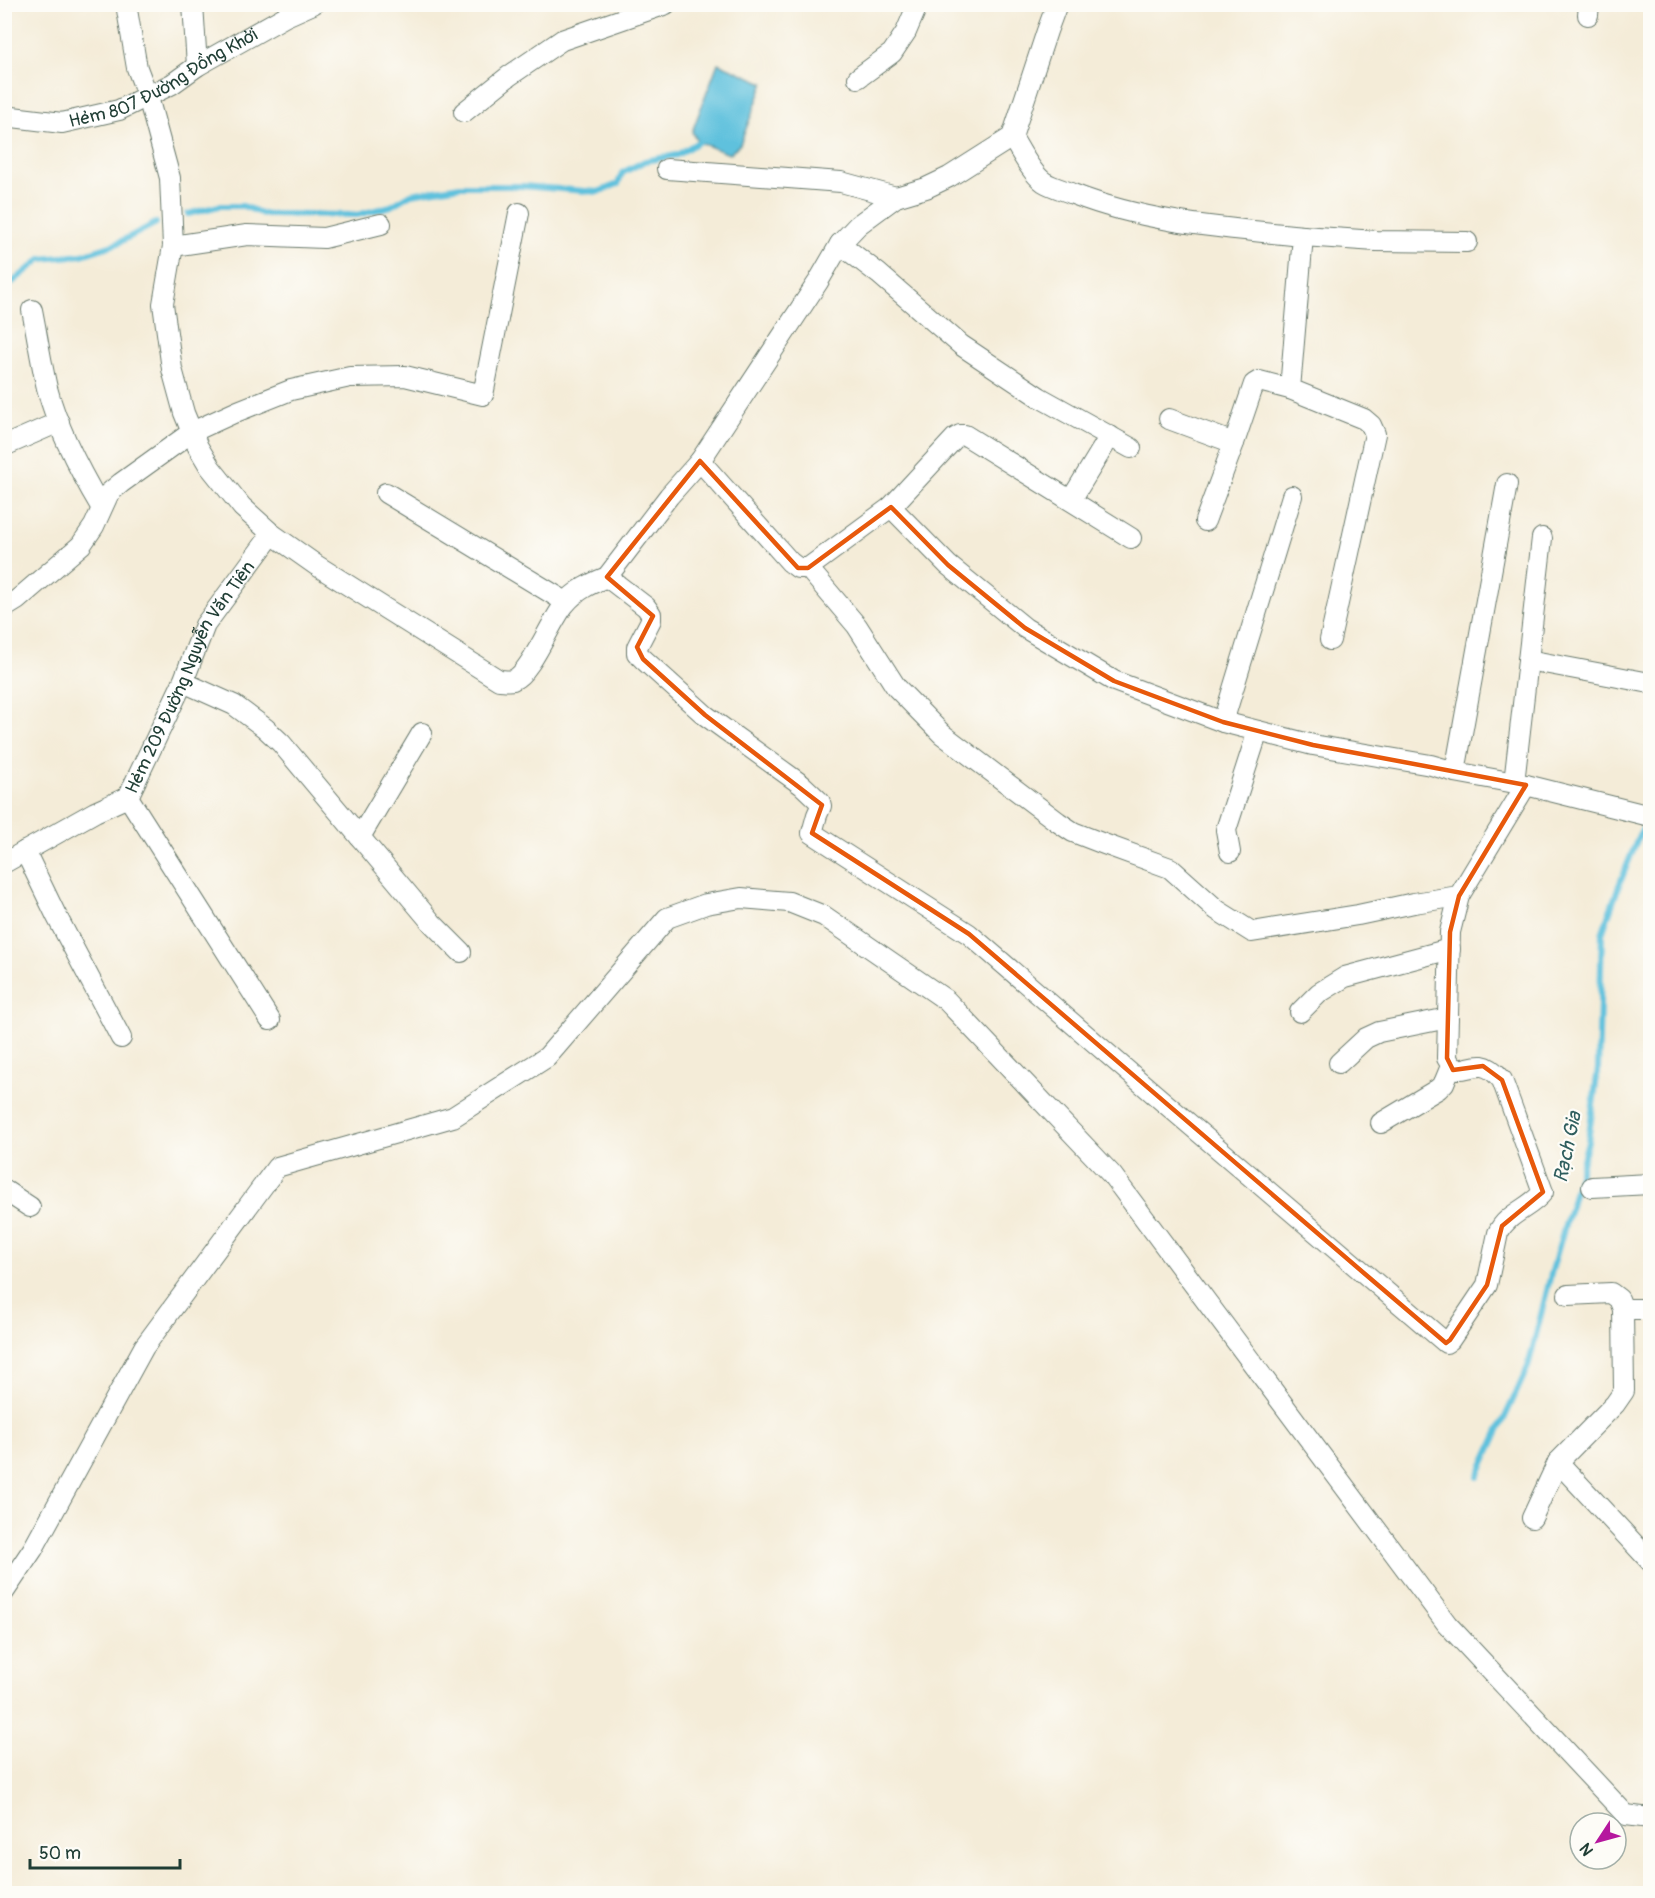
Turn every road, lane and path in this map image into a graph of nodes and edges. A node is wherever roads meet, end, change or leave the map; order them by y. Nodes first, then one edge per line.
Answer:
1 (126, 4) edge
2 (194, 4) edge
3 (313, 4) edge
4 (666, 4) edge
5 (918, 4) edge
6 (1058, 4) edge
7 (197, 66) junction
8 (858, 78) dead end
9 (148, 97) junction
10 (464, 112) dead end
11 (4, 116) edge
12 (1012, 136) junction
13 (667, 169) dead end
14 (896, 197) junction
15 (519, 213) dead end
16 (381, 224) dead end
17 (1303, 236) junction
18 (1467, 242) dead end
19 (840, 244) junction
20 (173, 246) junction
21 (32, 309) dead end
22 (1290, 388) junction
23 (1169, 419) dead end
24 (59, 422) junction
25 (192, 432) junction
26 (1110, 436) junction
27 (1234, 443) junction
28 (4, 446) edge
29 (1131, 447) dead end
30 (700, 461) junction
31 (1508, 484) dead end
32 (386, 493) dead end
33 (1292, 496) dead end
34 (1071, 501) junction
35 (101, 507) junction
36 (891, 507) junction
37 (1205, 521) dead end
38 (272, 534) junction
39 (1131, 538) dead end
40 (1542, 538) dead end
41 (808, 568) junction
42 (608, 577) junction
43 (566, 602) junction
44 (4, 608) edge
45 (1330, 640) dead end
46 (1528, 660) junction
47 (183, 682) junction
48 (1650, 683) edge
49 (1223, 722) junction
50 (1258, 731) junction
51 (422, 733) dead end
52 (1455, 772) junction
53 (1520, 784) junction
54 (128, 796) junction
55 (1643, 814) edge
56 (360, 837) junction
57 (1230, 852) dead end
58 (11, 854) edge
59 (1459, 896) junction
60 (1450, 949) junction
61 (462, 952) dead end
62 (1300, 1012) dead end
63 (1448, 1018) junction
64 (270, 1020) dead end
65 (121, 1038) dead end
66 (1339, 1063) dead end
67 (1451, 1066) junction
68 (1381, 1123) dead end
69 (1650, 1184) edge
70 (1592, 1187) dead end
71 (4, 1190) edge
72 (30, 1207) dead end
73 (1568, 1294) dead end
74 (1623, 1309) junction
75 (1650, 1309) edge
76 (1558, 1462) junction
77 (1532, 1518) dead end
78 (1650, 1561) edge
79 (4, 1592) edge
80 (1650, 1818) edge

1 - 9 street
2 - 7 street
3 - 7 street, Hẻm 807 Đường Đồng Khởi
4 - 10 street
5 - 8 street
6 - 12 street
7 - 9 street, Hẻm 807 Đường Đồng Khởi
9 - 11 street, Hẻm 807 Đường Đồng Khởi
9 - 20 street
12 - 14 street
12 - 17 street
13 - 14 street
14 - 19 street
15 - 25 street
16 - 20 street
17 - 18 street
17 - 22 street
19 - 26 street
19 - 30 street
20 - 25 street
21 - 24 street
22 - 27 street
22 - 45 street
23 - 27 street
24 - 28 street
24 - 35 street
25 - 35 street
25 - 38 street
26 - 29 street
26 - 34 street
27 - 37 street
30 - 41 street
30 - 42 street
31 - 52 street
32 - 43 street
33 - 49 street
34 - 36 street
34 - 39 street
35 - 44 street
36 - 41 street
36 - 49 street
38 - 43 street
38 - 47 street, Hẻm 209 Đường Nguyễn Văn Tiên
40 - 46 street
41 - 59 street
42 - 43 street
42 - 67 street
46 - 48 street
46 - 53 street
47 - 54 street, Hẻm 209 Đường Nguyễn Văn Tiên
47 - 56 street
49 - 50 street
50 - 52 street
50 - 57 street
51 - 56 street
52 - 53 street
53 - 55 street
53 - 59 street
54 - 58 street, Hẻm 209 Đường Nguyễn Văn Tiên
54 - 64 street
56 - 61 street
58 - 65 street
59 - 60 street
60 - 62 street
60 - 63 street
63 - 66 street
63 - 67 street
67 - 68 street
69 - 70 street
71 - 72 street
73 - 74 street
74 - 75 street
74 - 76 street
76 - 77 street
76 - 78 street
79 - 80 street

